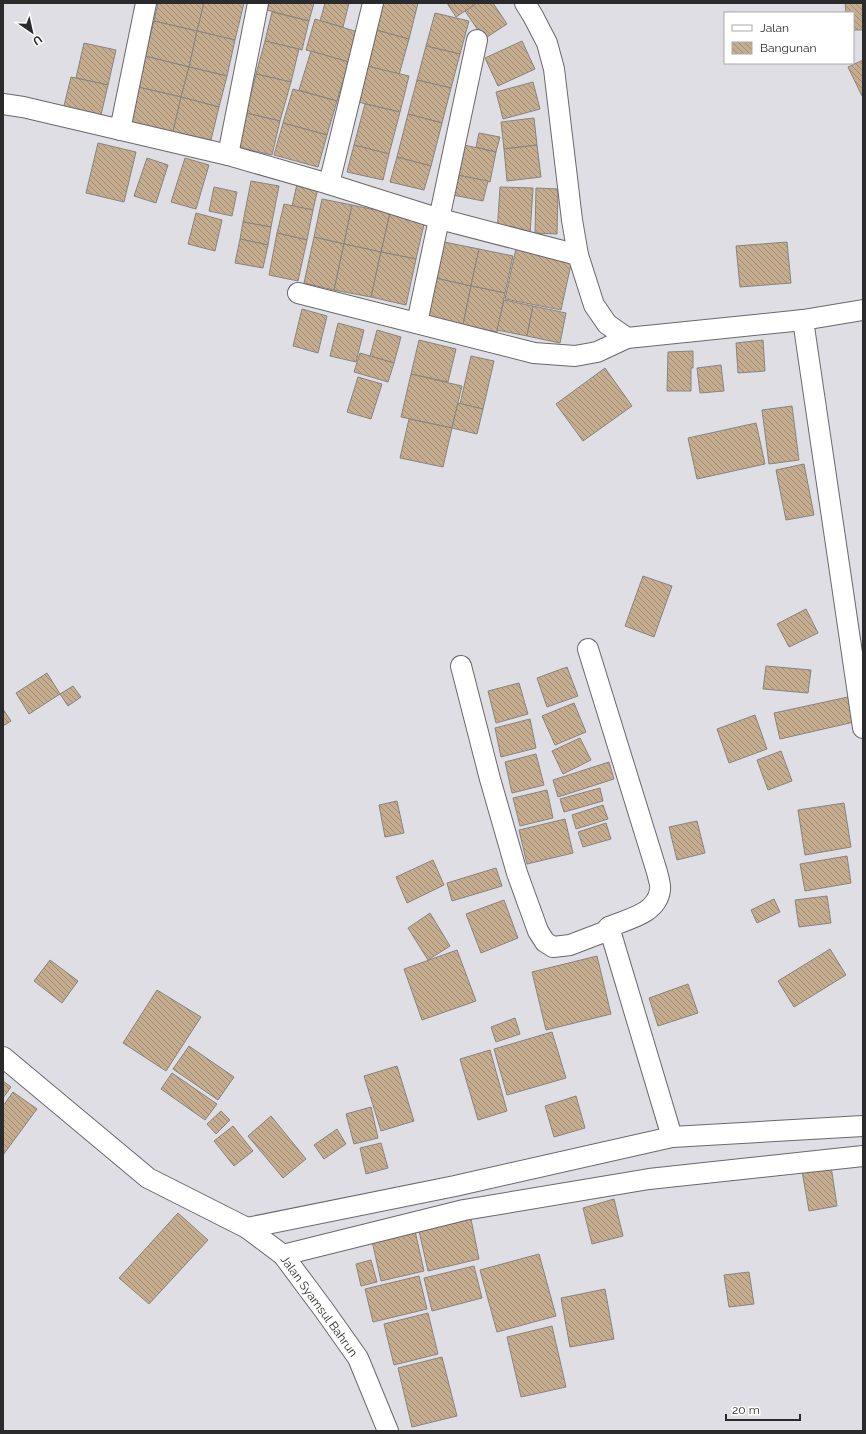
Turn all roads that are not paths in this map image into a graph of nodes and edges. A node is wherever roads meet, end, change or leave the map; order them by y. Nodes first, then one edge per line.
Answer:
1 (146, 3) edge
2 (258, 3) edge
3 (373, 3) edge
4 (525, 3) edge
5 (477, 40) dead end
6 (3, 104) edge
7 (120, 130) junction
8 (228, 155) junction
9 (329, 184) junction
10 (440, 219) junction
11 (578, 255) junction
12 (298, 293) dead end
13 (863, 310) edge
14 (803, 320) junction
15 (417, 323) junction
16 (627, 338) junction
17 (588, 649) dead end
18 (461, 666) dead end
19 (863, 728) edge
20 (609, 927) junction
21 (3, 1057) edge
22 (863, 1126) edge
23 (672, 1137) junction
24 (863, 1156) edge
25 (247, 1228) junction
26 (283, 1255) junction
27 (388, 1431) edge

1 - 7 street
2 - 8 street
3 - 9 street
4 - 11 street
5 - 10 street
6 - 7 street
7 - 8 street
8 - 9 street
9 - 10 street
10 - 11 street
10 - 15 street
11 - 16 street
12 - 15 street
13 - 14 street
14 - 16 street
14 - 19 street
15 - 16 street
17 - 20 street
18 - 20 street
20 - 23 street
21 - 25 street, Jalan Syamsul Bahrun
22 - 23 street
23 - 25 street
24 - 26 street
25 - 26 street, Jalan Syamsul Bahrun
26 - 27 street, Jalan Syamsul Bahrun

